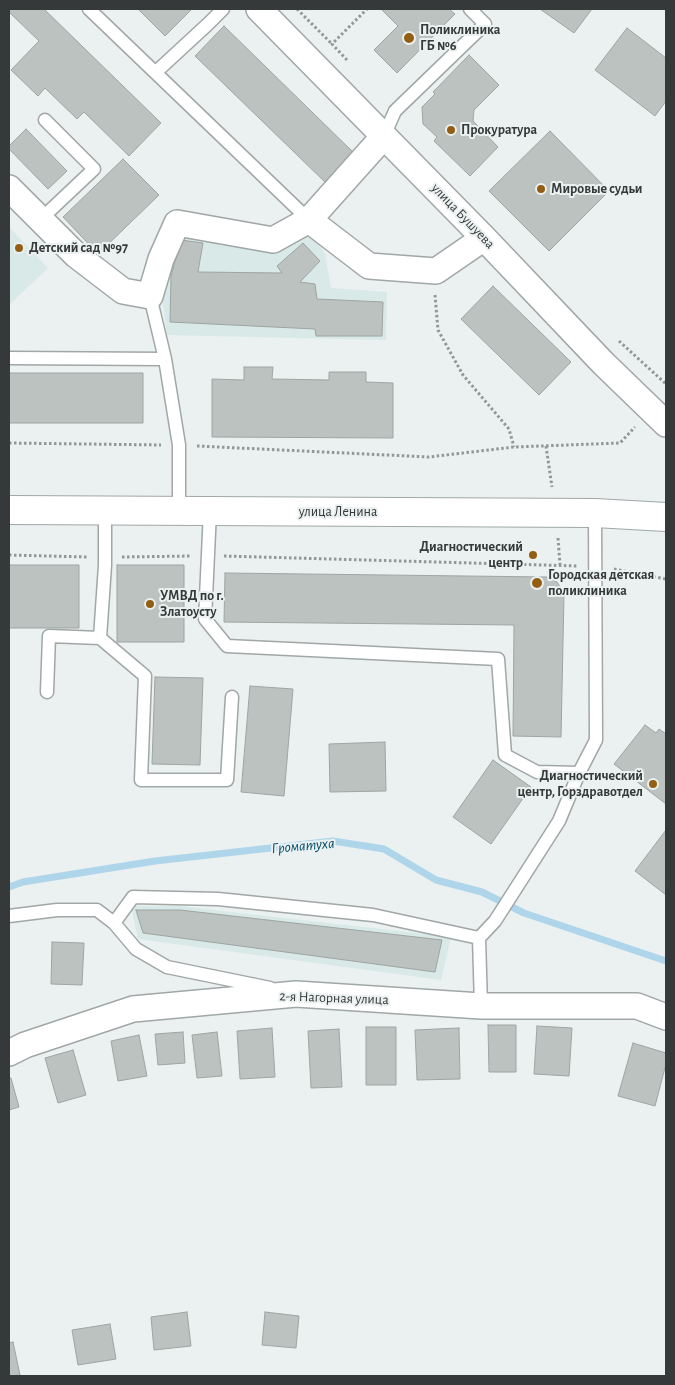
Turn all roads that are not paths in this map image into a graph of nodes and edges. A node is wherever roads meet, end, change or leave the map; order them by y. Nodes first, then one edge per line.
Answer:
1 (89, 9) edge
2 (223, 9) edge
3 (259, 9) edge
4 (470, 9) edge
5 (156, 72) junction
6 (46, 120) dead end
7 (384, 136) junction
8 (9, 188) edge
9 (41, 218) junction
10 (309, 220) junction
11 (484, 238) junction
12 (150, 296) junction
13 (9, 358) edge
14 (165, 359) junction
15 (659, 417) edge
16 (9, 510) edge
17 (104, 511) junction
18 (179, 512) junction
19 (210, 512) junction
20 (595, 512) junction
21 (666, 517) edge
22 (100, 638) junction
23 (47, 692) dead end
24 (232, 698) dead end
25 (579, 773) junction
26 (9, 916) edge
27 (114, 923) junction
28 (478, 938) junction
29 (296, 994) junction
30 (481, 1006) junction
31 (666, 1017) edge
32 (9, 1053) edge

1 - 5 lane
2 - 5 lane
3 - 7 street, улица Бушуева
4 - 7 lane
5 - 10 lane
6 - 9 lane
7 - 10 street
7 - 11 street, улица Бушуева
8 - 9 street
9 - 12 street
10 - 11 street
10 - 12 street
11 - 15 street, улица Бушуева
12 - 14 lane
13 - 14 lane
14 - 18 lane
16 - 17 main road, улица Ленина
17 - 18 main road, улица Ленина
17 - 22 lane
18 - 19 main road, улица Ленина
19 - 20 main road, улица Ленина
19 - 25 lane
20 - 21 main road, улица Ленина
20 - 25 lane
22 - 23 lane
22 - 24 lane
25 - 28 lane
26 - 27 lane
27 - 28 lane
27 - 29 lane
28 - 30 lane
29 - 30 street, 2-я Нагорная улица
29 - 32 street, 2-я Нагорная улица
30 - 31 street, 2-я Нагорная улица

